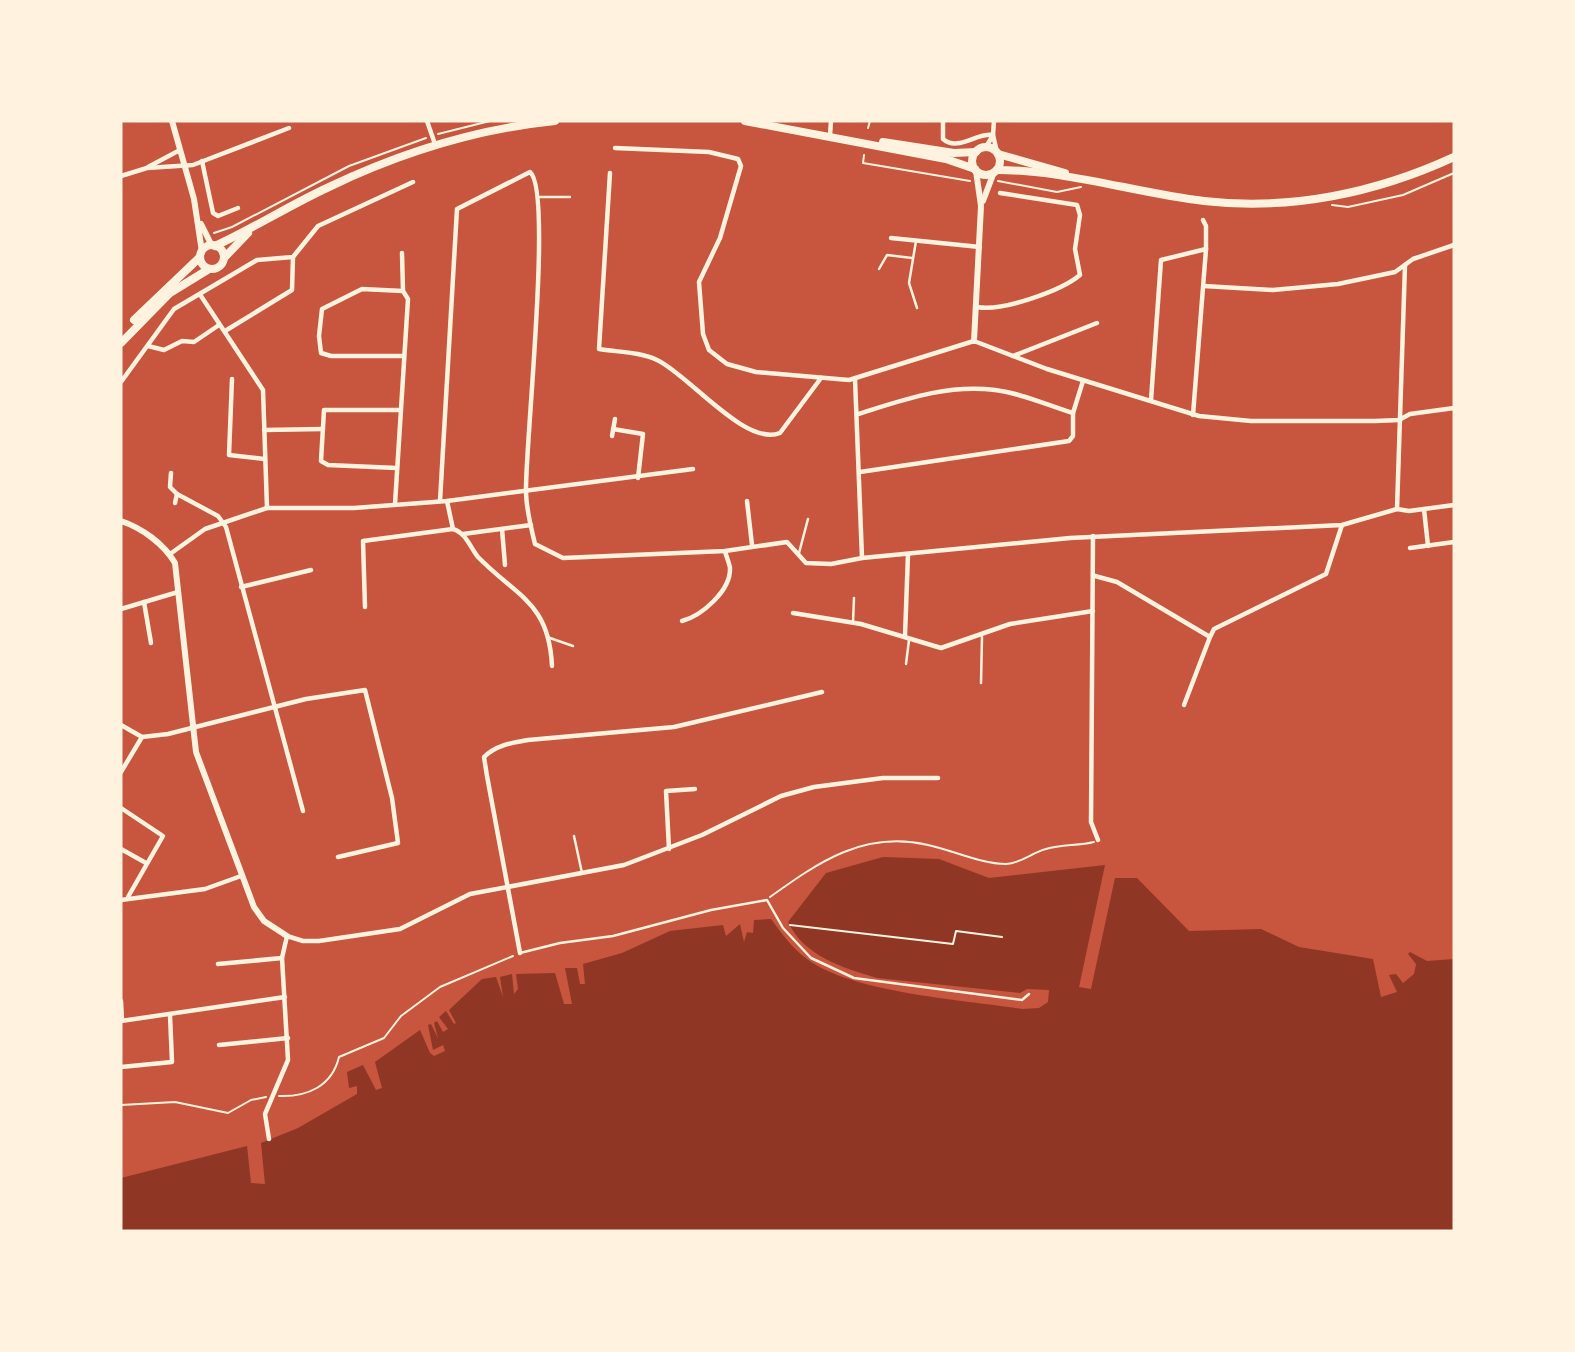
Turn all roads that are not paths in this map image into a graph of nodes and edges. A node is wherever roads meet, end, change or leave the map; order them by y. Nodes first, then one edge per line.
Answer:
1 (172, 121) edge
2 (427, 121) edge
3 (555, 121) edge
4 (745, 121) edge
5 (831, 121) edge
6 (943, 121) edge
7 (994, 121) edge
8 (289, 128) dead end
9 (993, 135) junction
10 (834, 136) junction
11 (629, 141) dead end
12 (435, 145) junction
13 (986, 147) junction
14 (615, 148) dead end
15 (628, 148) junction
16 (181, 149) junction
17 (976, 152) junction
18 (998, 153) junction
19 (1454, 156) edge
20 (202, 162) junction
21 (186, 166) junction
22 (147, 168) junction
23 (976, 170) junction
24 (996, 171) junction
25 (610, 173) dead end
26 (121, 176) edge
27 (413, 182) dead end
28 (1122, 187) junction
29 (1000, 193) dead end
30 (540, 197) junction
31 (570, 197) dead end
32 (981, 206) junction
33 (238, 208) dead end
34 (198, 219) junction
35 (1203, 219) dead end
36 (254, 228) junction
37 (891, 238) dead end
38 (916, 241) junction
39 (1454, 245) edge
40 (214, 246) junction
41 (980, 247) junction
42 (1206, 249) junction
43 (402, 253) dead end
44 (201, 254) junction
45 (293, 257) junction
46 (224, 258) junction
47 (912, 258) junction
48 (1405, 265) junction
49 (209, 269) junction
50 (879, 269) dead end
51 (1204, 286) junction
52 (403, 292) junction
53 (201, 296) junction
54 (977, 307) junction
55 (917, 308) dead end
56 (1097, 323) dead end
57 (219, 325) junction
58 (225, 331) junction
59 (121, 335) edge
60 (974, 341) junction
61 (121, 343) edge
62 (148, 346) junction
63 (403, 356) junction
64 (1012, 356) junction
65 (821, 378) junction
66 (232, 379) dead end
67 (855, 379) junction
68 (1083, 381) junction
69 (121, 382) edge
70 (1151, 400) junction
71 (1454, 408) edge
72 (400, 410) junction
73 (1073, 413) junction
74 (858, 414) junction
75 (1193, 415) junction
76 (615, 419) dead end
77 (1399, 420) junction
78 (323, 429) junction
79 (613, 429) junction
80 (264, 430) junction
81 (612, 436) dead end
82 (264, 459) junction
83 (397, 468) junction
84 (693, 469) dead end
85 (860, 472) junction
86 (171, 473) dead end
87 (638, 478) junction
88 (526, 493) junction
89 (177, 494) junction
90 (443, 501) junction
91 (747, 501) dead end
92 (175, 503) dead end
93 (395, 504) junction
94 (1454, 505) edge
95 (267, 508) junction
96 (1397, 509) junction
97 (1424, 509) junction
98 (808, 519) dead end
99 (121, 522) edge
100 (222, 523) junction
101 (531, 525) junction
102 (1342, 525) junction
103 (502, 528) junction
104 (453, 529) junction
105 (463, 534) junction
106 (1093, 536) junction
107 (1454, 542) edge
108 (752, 545) junction
109 (1428, 545) junction
110 (1409, 548) dead end
111 (725, 551) junction
112 (799, 553) junction
113 (170, 554) junction
114 (908, 554) junction
115 (862, 558) junction
116 (505, 565) dead end
117 (311, 570) dead end
118 (1095, 576) junction
119 (241, 587) junction
120 (178, 592) junction
121 (854, 598) dead end
122 (144, 602) junction
123 (365, 607) dead end
124 (121, 609) edge
125 (1093, 611) junction
126 (793, 613) dead end
127 (682, 621) dead end
128 (853, 622) junction
129 (907, 636) junction
130 (982, 636) junction
131 (547, 637) junction
132 (1210, 637) junction
133 (151, 643) dead end
134 (573, 646) dead end
135 (906, 664) dead end
136 (552, 666) dead end
137 (981, 683) dead end
138 (821, 692) dead end
139 (1184, 705) dead end
140 (274, 706) junction
141 (121, 724) edge
142 (192, 727) junction
143 (142, 737) junction
144 (121, 770) edge
145 (937, 778) dead end
146 (695, 789) dead end
147 (121, 808) edge
148 (303, 811) dead end
149 (575, 836) dead end
150 (1098, 840) road end
151 (121, 849) edge
152 (669, 849) junction
153 (338, 857) dead end
154 (146, 863) junction
155 (582, 873) junction
156 (241, 876) junction
157 (508, 888) junction
158 (128, 898) junction
159 (121, 900) edge
160 (288, 936) junction
161 (520, 953) joint
162 (282, 958) junction
163 (218, 964) dead end
164 (1029, 994) dead end
165 (285, 997) junction
166 (121, 1001) edge
167 (170, 1016) junction
168 (121, 1020) edge
169 (288, 1038) junction
170 (219, 1045) dead end
171 (121, 1067) edge
172 (268, 1139) dead end

1 - 16 street
2 - 12 street
3 - 12 main road
4 - 10 main road
5 - 10 street
6 - 9 street
7 - 9 street
8 - 20 street
9 - 13 street
9 - 18 street
10 - 17 main road
10 - 23 main road
11 - 15 street
12 - 36 main road
13 - 17 main road
13 - 18 main road
14 - 15 street
15 - 65 street
16 - 21 street
16 - 22 street
17 - 23 main road
18 - 24 main road
18 - 28 main road
19 - 28 main road
20 - 21 street
20 - 33 street
21 - 22 street
21 - 34 street
22 - 26 street
23 - 24 main road
23 - 32 street
24 - 28 main road
24 - 32 street
25 - 65 street
27 - 45 street
29 - 54 street
30 - 31 lane
30 - 88 street
30 - 90 street
32 - 41 street
34 - 40 street
34 - 44 street
35 - 42 street
36 - 40 main road
36 - 46 main road
37 - 38 street
38 - 41 street
38 - 47 lane
39 - 48 street
40 - 44 main road
40 - 46 main road
41 - 54 street
42 - 51 street
42 - 70 street
43 - 52 street
44 - 49 main road
44 - 59 main road
45 - 53 street
45 - 58 street
46 - 49 main road
47 - 50 lane
47 - 55 lane
48 - 51 street
48 - 77 street
49 - 61 main road
51 - 75 street
52 - 63 street
52 - 63 street
53 - 57 street
53 - 62 street
54 - 60 street
56 - 64 street
57 - 58 street
57 - 62 street
58 - 80 street
60 - 64 street
60 - 67 street
62 - 69 street
63 - 72 street
64 - 68 street
65 - 67 street
66 - 82 street
67 - 74 street
68 - 70 street
68 - 73 street
70 - 75 street
71 - 77 street
72 - 78 street
72 - 83 street
73 - 74 street
73 - 85 street
74 - 85 street
75 - 77 street
76 - 79 street
77 - 96 street
78 - 80 street
78 - 83 street
79 - 81 street
79 - 87 street
80 - 82 street
82 - 95 street
83 - 93 street
84 - 87 street
85 - 115 street
86 - 89 street
87 - 88 street
88 - 90 street
88 - 101 street
89 - 92 street
89 - 100 street
90 - 93 street
90 - 104 street
91 - 108 street
93 - 95 street
94 - 97 street
95 - 100 street
96 - 97 street
96 - 102 street
97 - 109 street
98 - 112 lane
99 - 113 street
100 - 113 street
100 - 119 street
101 - 103 street
101 - 111 street
102 - 106 street
102 - 132 street
103 - 105 street
103 - 116 street
104 - 105 street
104 - 123 street
105 - 131 street
106 - 114 street
106 - 118 street
107 - 109 street
108 - 111 street
108 - 112 street
109 - 110 street
111 - 127 street
112 - 115 street
113 - 120 street
114 - 115 street
114 - 129 street
117 - 119 street
118 - 125 street
118 - 132 street
119 - 140 street
120 - 122 street
120 - 142 street
121 - 128 lane
122 - 124 street
122 - 133 street
125 - 130 street
125 - 150 street
126 - 128 street
128 - 129 street
129 - 130 street
129 - 135 lane
130 - 137 lane
131 - 134 lane
131 - 136 street
132 - 139 street
138 - 157 street
140 - 142 street
140 - 148 street
140 - 153 street
141 - 143 street
142 - 143 street
142 - 156 street
143 - 144 street
145 - 152 street
146 - 152 street
147 - 154 street
149 - 155 lane
151 - 154 street
152 - 155 street
154 - 158 street
155 - 157 street
156 - 158 street
156 - 160 street
157 - 160 street
157 - 161 street
158 - 159 street
160 - 162 street
161 - 164 lane
162 - 163 street
162 - 165 street
165 - 167 street
165 - 169 street
166 - 168 street
167 - 168 street
167 - 171 street
169 - 170 street
169 - 172 street

